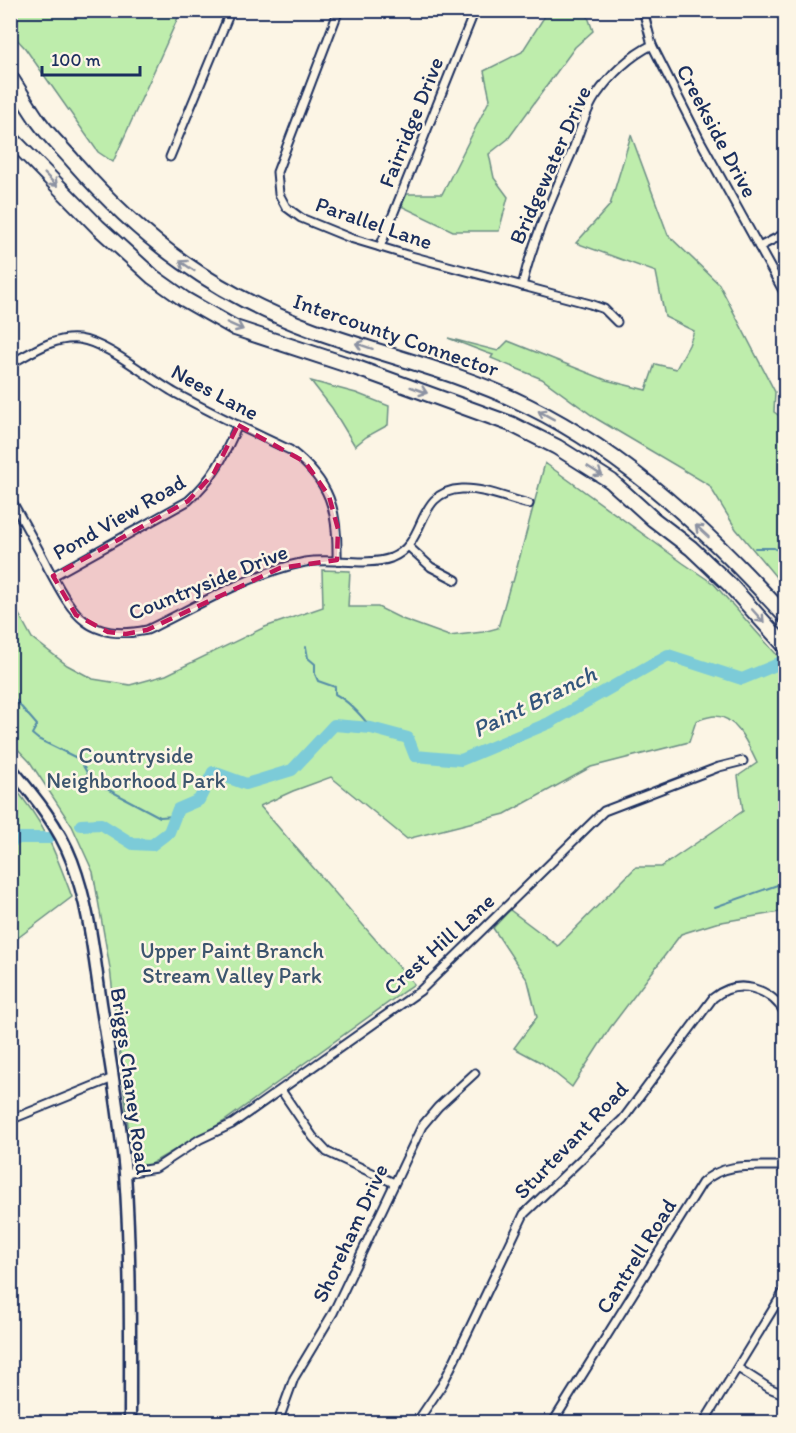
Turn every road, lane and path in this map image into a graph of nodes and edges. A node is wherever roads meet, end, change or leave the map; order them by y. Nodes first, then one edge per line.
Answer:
1 (231, 10) edge
2 (339, 10) edge
3 (475, 10) edge
4 (643, 10) edge
5 (652, 45) junction
6 (10, 77) edge
7 (10, 137) edge
8 (170, 157) dead end
9 (786, 233) edge
10 (380, 247) junction
11 (759, 247) junction
12 (522, 286) junction
13 (786, 296) edge
14 (617, 322) dead end
15 (10, 364) edge
16 (238, 425) junction
17 (10, 498) edge
18 (529, 504) dead end
19 (408, 546) junction
20 (337, 560) junction
21 (53, 576) junction
22 (456, 580) dead end
23 (786, 617) edge
24 (786, 647) edge
25 (743, 761) dead end
26 (10, 767) edge
27 (786, 1015) edge
28 (475, 1073) dead end
29 (113, 1078) junction
30 (281, 1090) junction
31 (10, 1120) edge
32 (786, 1166) edge
33 (124, 1173) junction
34 (394, 1183) junction
35 (786, 1288) edge
36 (738, 1368) junction
37 (786, 1395) edge
38 (130, 1422) edge
39 (278, 1422) edge
40 (417, 1422) edge
41 (553, 1422) edge
42 (704, 1422) edge

1 - 8 street
2 - 10 street, Parallel Lane
3 - 10 street, Fairridge Drive
4 - 5 street, Creekside Drive
5 - 11 street, Creekside Drive
5 - 12 street, Bridgewater Drive
23 -> 6 highway, Intercounty Connector
7 -> 24 highway, Intercounty Connector
9 - 11 street
10 - 12 street, Parallel Lane
11 - 13 street, Creekside Drive
12 - 14 street, Parallel Lane
15 - 16 street, Nees Lane
16 - 20 street, Nees Lane
16 - 21 street, Pond View Road
17 - 21 street, Countryside Drive
18 - 19 street
19 - 20 street, Countryside Drive
19 - 22 street
20 - 21 street, Countryside Drive
25 - 30 street, Crest Hill Lane
26 - 29 main road, Briggs Chaney Road
27 - 40 street, Sturtevant Road
28 - 34 street, Shoreham Drive
29 - 31 street
29 - 33 main road, Briggs Chaney Road
30 - 33 street, Crest Hill Lane
30 - 34 street
32 - 41 street, Cantrell Road
33 - 38 main road, Briggs Chaney Road
34 - 39 street, Shoreham Drive
35 - 36 street
36 - 37 street
36 - 42 street

